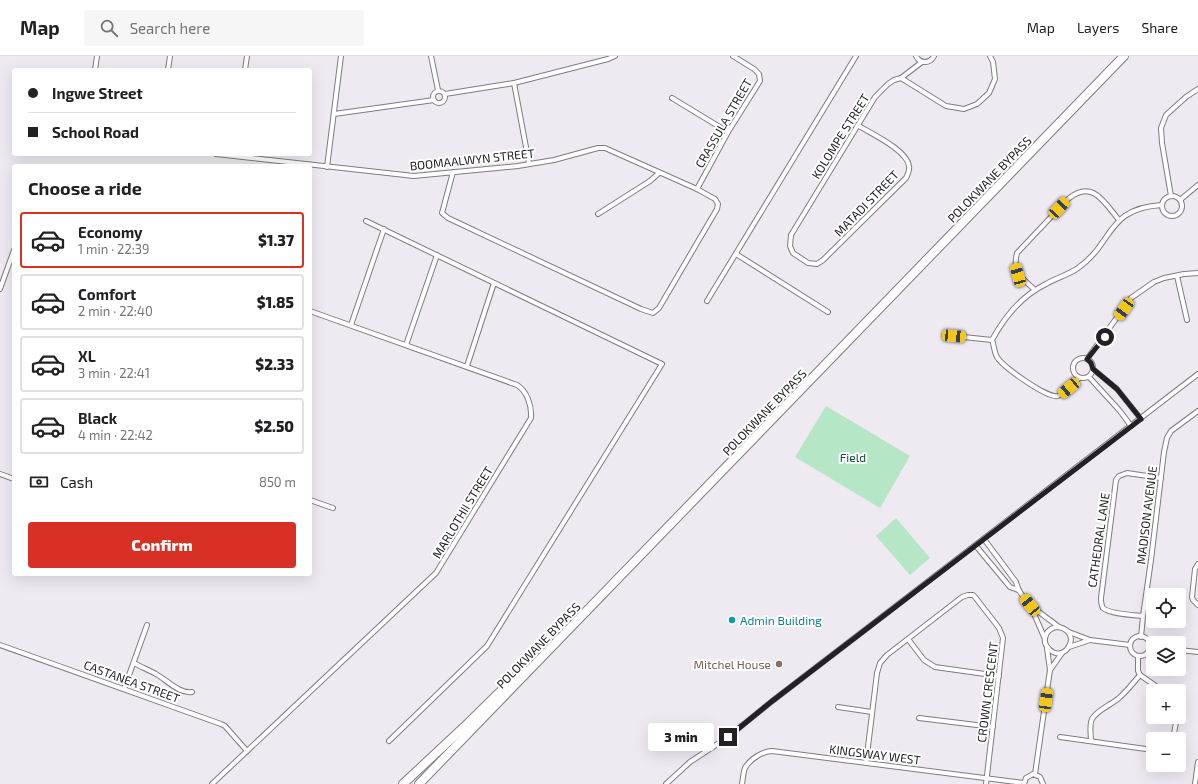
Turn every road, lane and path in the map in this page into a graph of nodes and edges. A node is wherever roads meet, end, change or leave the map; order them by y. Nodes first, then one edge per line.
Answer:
1 (97, 56) edge
2 (170, 56) edge
3 (246, 56) edge
4 (340, 56) edge
5 (431, 56) edge
6 (615, 56) edge
7 (733, 56) edge
8 (856, 56) edge
9 (916, 56) edge
10 (934, 56) edge
11 (990, 56) edge
12 (1124, 56) edge
13 (922, 62) junction
14 (95, 68) edge
15 (168, 68) edge
16 (245, 68) edge
17 (901, 78) junction
18 (514, 83) junction
19 (1198, 89) edge
20 (438, 90) junction
21 (445, 94) junction
22 (672, 98) dead end
23 (434, 100) junction
24 (334, 114) junction
25 (859, 126) junction
26 (728, 132) junction
27 (243, 156) edge
28 (529, 163) junction
29 (304, 164) edge
30 (312, 165) edge
31 (327, 167) junction
32 (453, 172) junction
33 (659, 173) junction
34 (1198, 185) edge
35 (697, 189) junction
36 (1171, 196) junction
37 (1180, 200) junction
38 (1162, 205) junction
39 (598, 214) dead end
40 (1119, 220) junction
41 (366, 221) dead end
42 (384, 230) junction
43 (791, 235) joint
44 (736, 254) junction
45 (437, 255) junction
46 (12, 256) edge
47 (1198, 272) edge
48 (1177, 276) junction
49 (494, 283) junction
50 (0, 289) edge
51 (1035, 290) junction
52 (707, 301) dead end
53 (312, 312) edge
54 (828, 312) dead end
55 (1187, 320) dead end
56 (351, 325) junction
57 (954, 336) dead end
58 (992, 340) junction
59 (406, 344) junction
60 (1087, 359) junction
61 (467, 366) junction
62 (1093, 369) junction
63 (1198, 374) edge
64 (1089, 377) junction
65 (1079, 378) junction
66 (1198, 411) edge
67 (1141, 419) junction
68 (1131, 426) junction
69 (0, 474) edge
70 (12, 478) edge
71 (1161, 478) junction
72 (312, 501) edge
73 (333, 508) dead end
74 (984, 540) junction
75 (976, 546) junction
76 (1198, 564) edge
77 (1018, 590) junction
78 (1030, 605) junction
79 (1198, 605) edge
80 (1143, 616) junction
81 (147, 625) dead end
82 (1059, 627) junction
83 (1069, 632) junction
84 (1141, 637) junction
85 (908, 639) junction
86 (1045, 639) junction
87 (1146, 639) edge
88 (1090, 640) junction
89 (0, 645) edge
90 (1130, 645) junction
91 (1069, 647) junction
92 (1047, 648) junction
93 (1186, 651) edge
94 (1062, 652) junction
95 (1198, 652) edge
96 (1146, 654) edge
97 (1138, 656) junction
98 (134, 663) junction
99 (530, 670) junction
100 (1050, 670) junction
101 (1140, 675) junction
102 (999, 676) junction
103 (1153, 684) edge
104 (124, 689) junction
105 (192, 692) dead end
106 (838, 707) dead end
107 (872, 712) junction
108 (919, 718) dead end
109 (481, 721) junction
110 (993, 727) junction
111 (1060, 737) dead end
112 (389, 741) dead end
113 (1091, 741) junction
114 (1146, 749) edge
115 (247, 751) junction
116 (1198, 762) edge
117 (866, 763) junction
118 (1035, 774) junction
119 (987, 778) junction
120 (1024, 783) edge
121 (212, 784) edge
122 (403, 784) edge
123 (419, 784) edge
124 (425, 784) edge
125 (666, 784) edge
126 (742, 784) edge
127 (986, 784) edge
128 (1043, 784) edge
129 (1195, 784) edge

1 - 14 street
2 - 15 street
3 - 16 street
4 - 24 street
5 - 20 street
6 - 18 street
7 - 26 street, CRASSULA STREET
8 - 44 street
9 - 13 street
10 - 13 street, KOLOMPE STREET
11 - 17 street
12 - 99 highway, POLOKWANE BYPASS
13 - 17 street, KOLOMPE STREET
17 - 25 street, KOLOMPE STREET
18 - 21 street
18 - 28 street
19 - 36 street
20 - 21 street
20 - 23 street
21 - 23 street
22 - 26 street
23 - 24 street
24 - 31 street
25 - 43 street, KOLOMPE STREET
25 - 43 street, MATADI STREET
26 - 35 street, CRASSULA STREET
27 - 29 street, BOOMAALWYN STREET
28 - 32 street, BOOMAALWYN STREET
28 - 33 street, BOOMAALWYN STREET
30 - 31 street, BOOMAALWYN STREET
31 - 32 street, BOOMAALWYN STREET
32 - 35 street, BOOMAALWYN STREET
33 - 35 street, BOOMAALWYN STREET
33 - 39 street
34 - 37 street
36 - 37 street
36 - 38 street
37 - 38 street
38 - 40 street
40 - 51 street
40 - 51 street
41 - 42 street
42 - 45 street
42 - 56 street
44 - 52 street
44 - 54 street
45 - 49 street
45 - 59 street
46 - 50 street
47 - 48 street
48 - 55 street
48 - 60 street
49 - 61 street
49 - 112 street
51 - 58 street
53 - 56 street, MARLOTHII STREET
56 - 59 street, MARLOTHII STREET
57 - 58 street
58 - 65 street
59 - 61 street, MARLOTHII STREET
60 - 62 street
60 - 65 street
61 - 115 street, MARLOTHII STREET
62 - 64 street
62 - 67 street
63 - 67 street
64 - 65 street
64 - 68 street
66 - 71 street, MADISON AVENUE
67 - 68 street
68 - 74 street
69 - 70 street
71 - 80 street, MADISON AVENUE
71 - 80 street, CATHEDRAL LANE
72 - 73 street
74 - 75 street
74 - 77 street
75 - 77 street
75 - 125 street
76 - 79 street
77 - 78 street
78 - 82 street
78 - 86 street
80 - 84 street, MADISON AVENUE
81 - 98 street
82 - 83 street
82 - 86 street
83 - 88 street
83 - 91 street
84 - 87 street
84 - 90 street
85 - 102 street
85 - 102 street, CROWN CRESCENT
85 - 107 street, CROWN CRESCENT
86 - 92 street
88 - 90 street
88 - 91 street
89 - 104 street, CASTANEA STREET
90 - 97 street
91 - 94 street
92 - 94 street
92 - 100 street
93 - 95 street
94 - 100 street
96 - 97 street
97 - 101 street
98 - 104 street
98 - 105 street
99 - 109 highway, POLOKWANE BYPASS
99 - 122 highway
100 - 118 street
101 - 103 street
101 - 113 street
102 - 110 street, CROWN CRESCENT
104 - 115 street, CASTANEA STREET
106 - 107 street
107 - 117 street, CROWN CRESCENT
108 - 110 street
109 - 123 highway, POLOKWANE BYPASS
109 - 124 highway
110 - 119 street, CROWN CRESCENT
111 - 113 street
113 - 114 street
115 - 121 street, MARLOTHII STREET
116 - 129 street
117 - 119 street, KINGSWAY WEST
117 - 126 street, KINGSWAY WEST
118 - 120 street, KINGSWAY WEST
118 - 128 street
119 - 120 street, KINGSWAY WEST
119 - 127 street, CROWN CRESCENT

